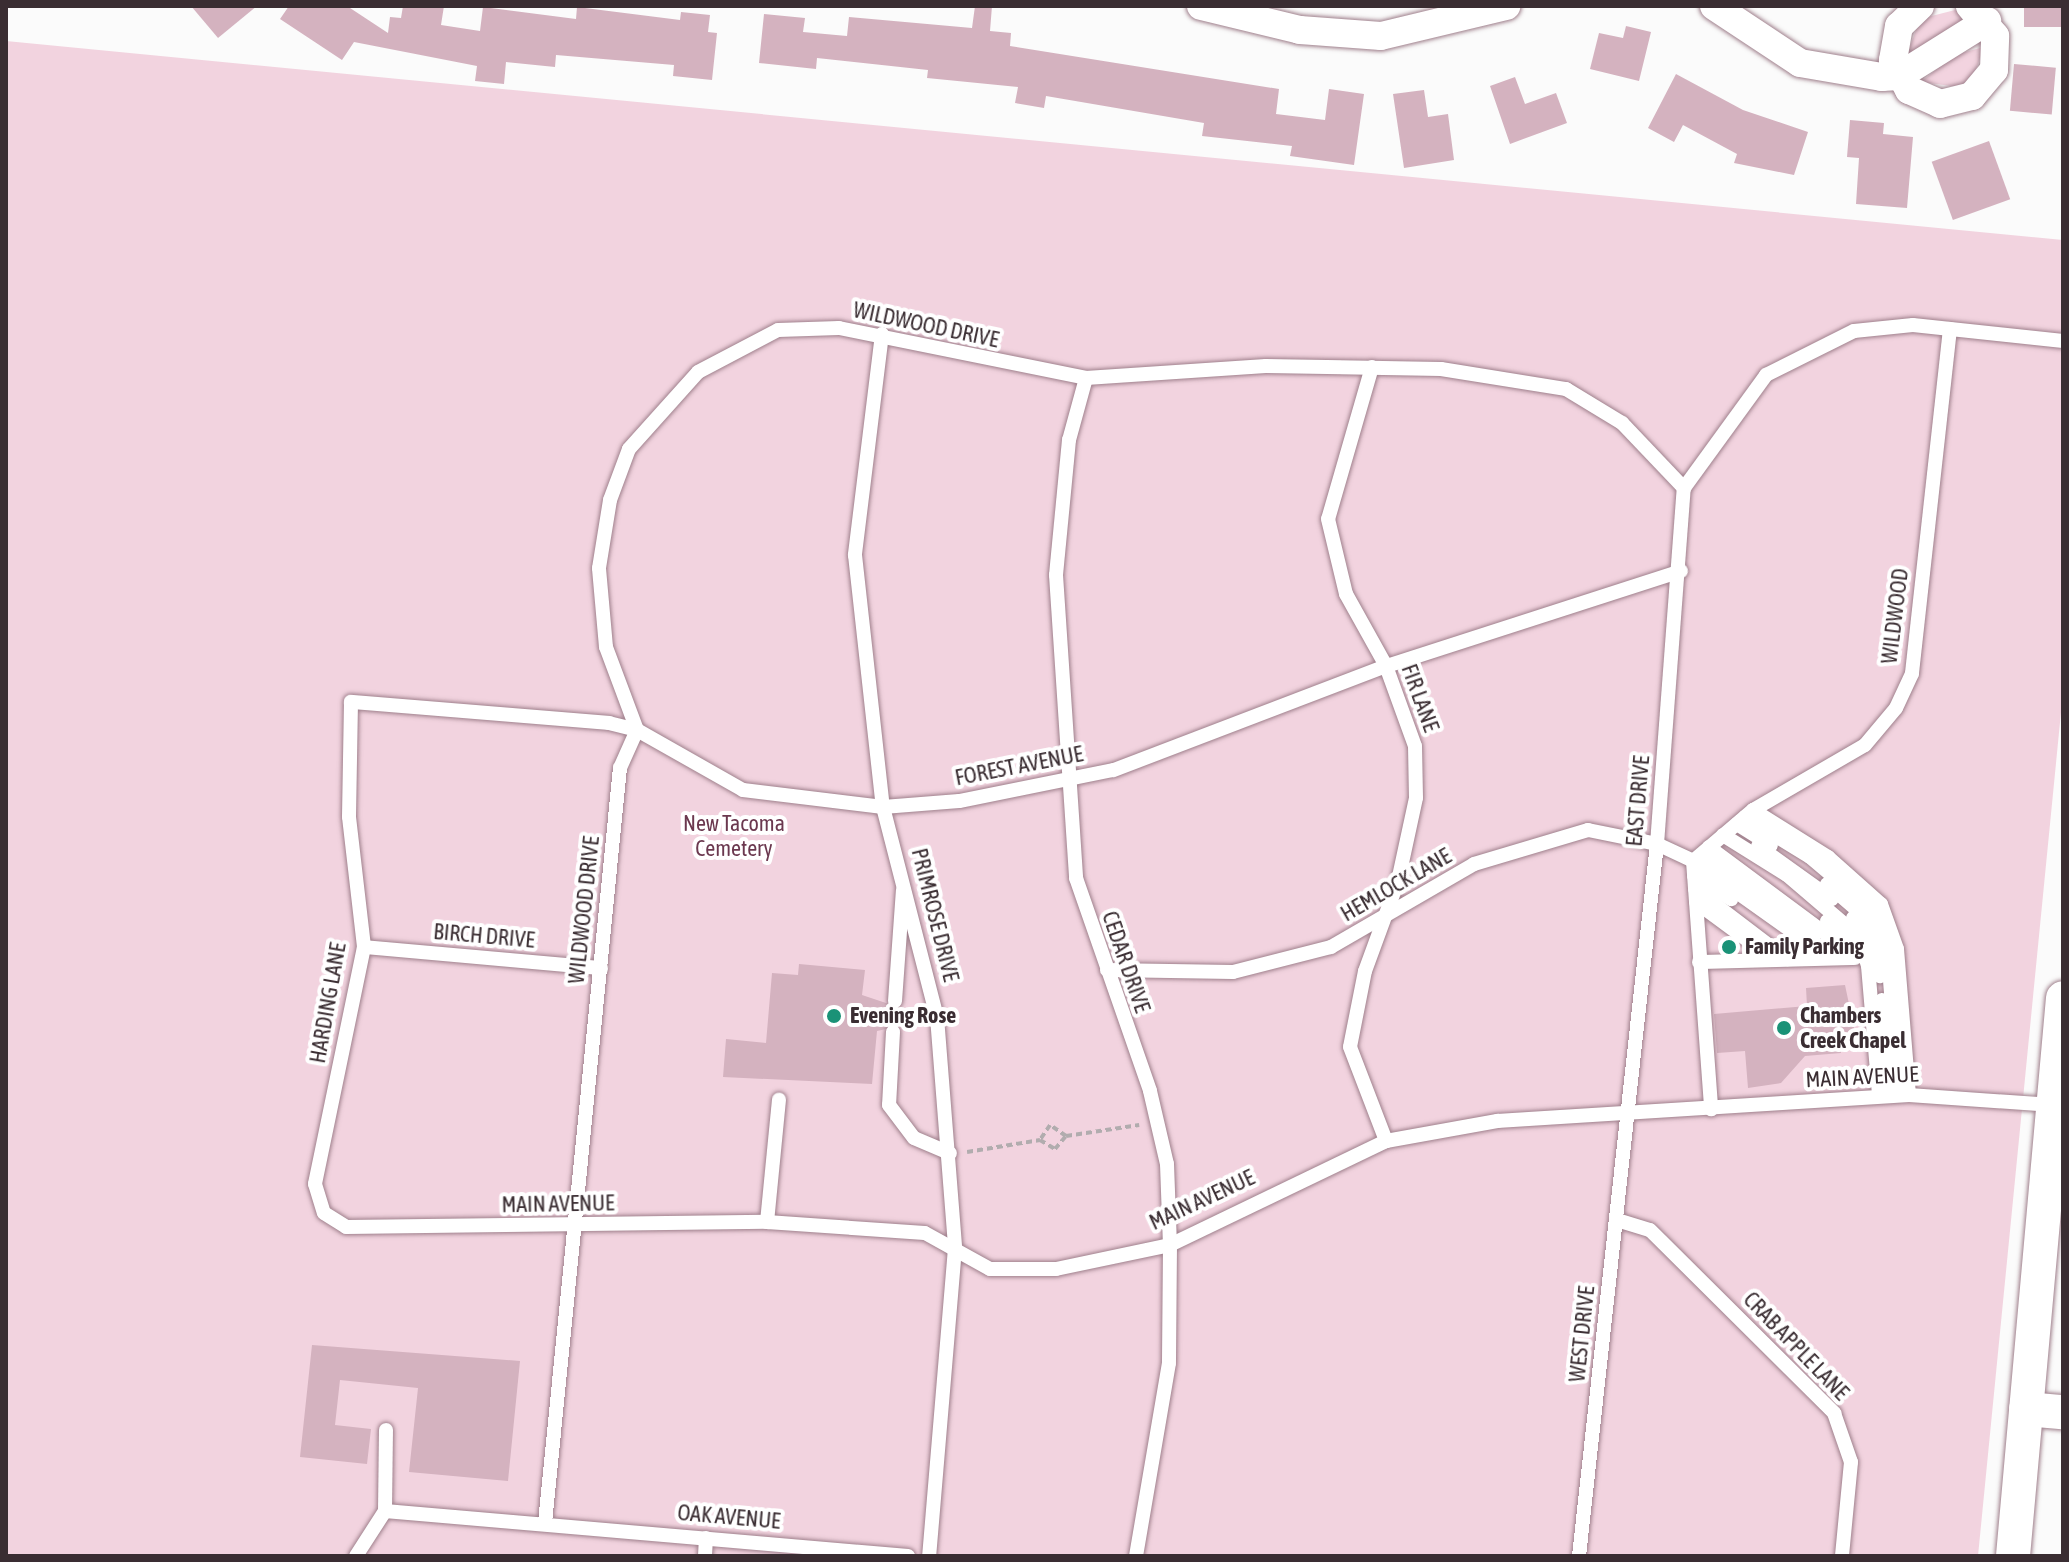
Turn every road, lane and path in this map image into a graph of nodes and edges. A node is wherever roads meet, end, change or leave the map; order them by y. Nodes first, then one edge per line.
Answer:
1 (1201, 6) edge
2 (1506, 6) edge
3 (1714, 6) edge
4 (1920, 6) edge
5 (1979, 14) edge
6 (1899, 76) junction
7 (1950, 329) junction
8 (882, 334) junction
9 (2063, 341) edge
10 (1372, 367) junction
11 (1086, 378) junction
12 (1684, 488) junction
13 (1681, 571) junction
14 (1386, 666) junction
15 (351, 702) joint
16 (637, 730) junction
17 (1074, 780) junction
18 (883, 807) junction
19 (1657, 844) junction
20 (1714, 854) junction
21 (904, 876) junction
22 (1378, 926) junction
23 (364, 947) junction
24 (1774, 959) junction
25 (1836, 959) junction
26 (1699, 962) junction
27 (601, 968) junction
28 (1107, 970) junction
29 (2063, 998) edge
30 (895, 1001) dead end
31 (893, 1032) dead end
32 (2061, 1049) edge
33 (1894, 1096) junction
34 (779, 1100) dead end
35 (2053, 1105) junction
36 (1711, 1109) junction
37 (1627, 1117) junction
38 (1157, 1123) junction
39 (1066, 1136) junction
40 (1040, 1140) junction
41 (1386, 1141) junction
42 (950, 1154) junction
43 (324, 1213) joint
44 (1617, 1220) junction
45 (767, 1222) junction
46 (575, 1226) junction
47 (1170, 1245) junction
48 (955, 1248) junction
49 (2026, 1409) junction
50 (2063, 1412) edge
51 (386, 1430) dead end
52 (385, 1511) junction
53 (545, 1523) junction
54 (706, 1538) junction
55 (787, 1550) edge
56 (356, 1556) edge
57 (705, 1556) edge
58 (908, 1556) edge
59 (929, 1556) edge
60 (1136, 1556) edge
61 (1579, 1556) edge
62 (1842, 1556) edge
63 (2013, 1556) edge

1 - 2 street
3 - 6 street
4 - 6 street
5 - 6 street
5 - 6 street
7 - 9 lane
7 - 12 lane
7 - 20 lane, WILDWOOD
8 - 11 lane, WILDWOOD DRIVE
8 - 16 lane, WILDWOOD DRIVE
8 - 18 lane, PRIMROSE DRIVE
10 - 11 lane, WILDWOOD DRIVE
10 - 12 lane, WILDWOOD DRIVE
10 - 14 lane, FIR LANE
11 - 17 lane, CEDAR DRIVE
12 - 13 lane, EAST DRIVE
13 - 14 lane, FOREST AVENUE
13 - 19 lane, EAST DRIVE
14 - 17 lane, FOREST AVENUE
14 - 22 lane, FIR LANE
15 - 16 lane, FOREST AVENUE
15 - 23 lane, HARDING LANE
16 - 18 lane, FOREST AVENUE
16 - 27 lane, WILDWOOD DRIVE
17 - 18 lane, FOREST AVENUE
17 - 28 lane, CEDAR DRIVE
18 - 21 lane, PRIMROSE DRIVE
19 - 20 lane
19 - 22 lane, HEMLOCK LANE
19 - 37 lane, EAST DRIVE
20 - 24 lane
20 - 24 lane
20 - 25 lane
20 - 25 lane
20 - 25 lane
20 - 25 lane
20 - 26 lane
20 - 33 lane
20 - 33 lane
21 - 30 lane
21 - 42 lane, PRIMROSE DRIVE
22 - 28 lane, HEMLOCK LANE
22 - 41 lane, FIR LANE
23 - 27 lane, BIRCH DRIVE
23 - 43 lane, HARDING LANE
24 - 25 lane
24 - 26 lane
25 - 33 lane
26 - 36 lane
27 - 46 lane, WILDWOOD DRIVE
28 - 38 lane, CEDAR DRIVE
29 - 32 street
31 - 42 lane
32 - 35 street
33 - 35 lane, MAIN AVENUE
33 - 36 lane, MAIN AVENUE
34 - 45 lane
35 - 49 street
36 - 37 lane, MAIN AVENUE
37 - 41 lane, MAIN AVENUE
37 - 44 lane, WEST DRIVE
38 - 39 path
38 - 47 lane, CEDAR DRIVE
39 - 40 path
39 - 40 path
40 - 42 path
41 - 47 lane, MAIN AVENUE
42 - 48 lane, PRIMROSE DRIVE
43 - 46 lane, MAIN AVENUE
44 - 61 lane, WEST DRIVE
44 - 62 lane, CRAB APPLE LANE
45 - 46 lane, MAIN AVENUE
45 - 48 lane, MAIN AVENUE
46 - 53 lane, WILDWOOD DRIVE
47 - 48 lane, MAIN AVENUE
47 - 60 lane, CEDAR DRIVE
48 - 59 lane, PRIMROSE DRIVE
49 - 50 street
49 - 63 street
51 - 52 lane
52 - 53 lane, OAK AVENUE
52 - 56 lane
53 - 54 lane, OAK AVENUE
54 - 55 lane, OAK AVENUE
54 - 57 lane
55 - 58 lane, OAK AVENUE

